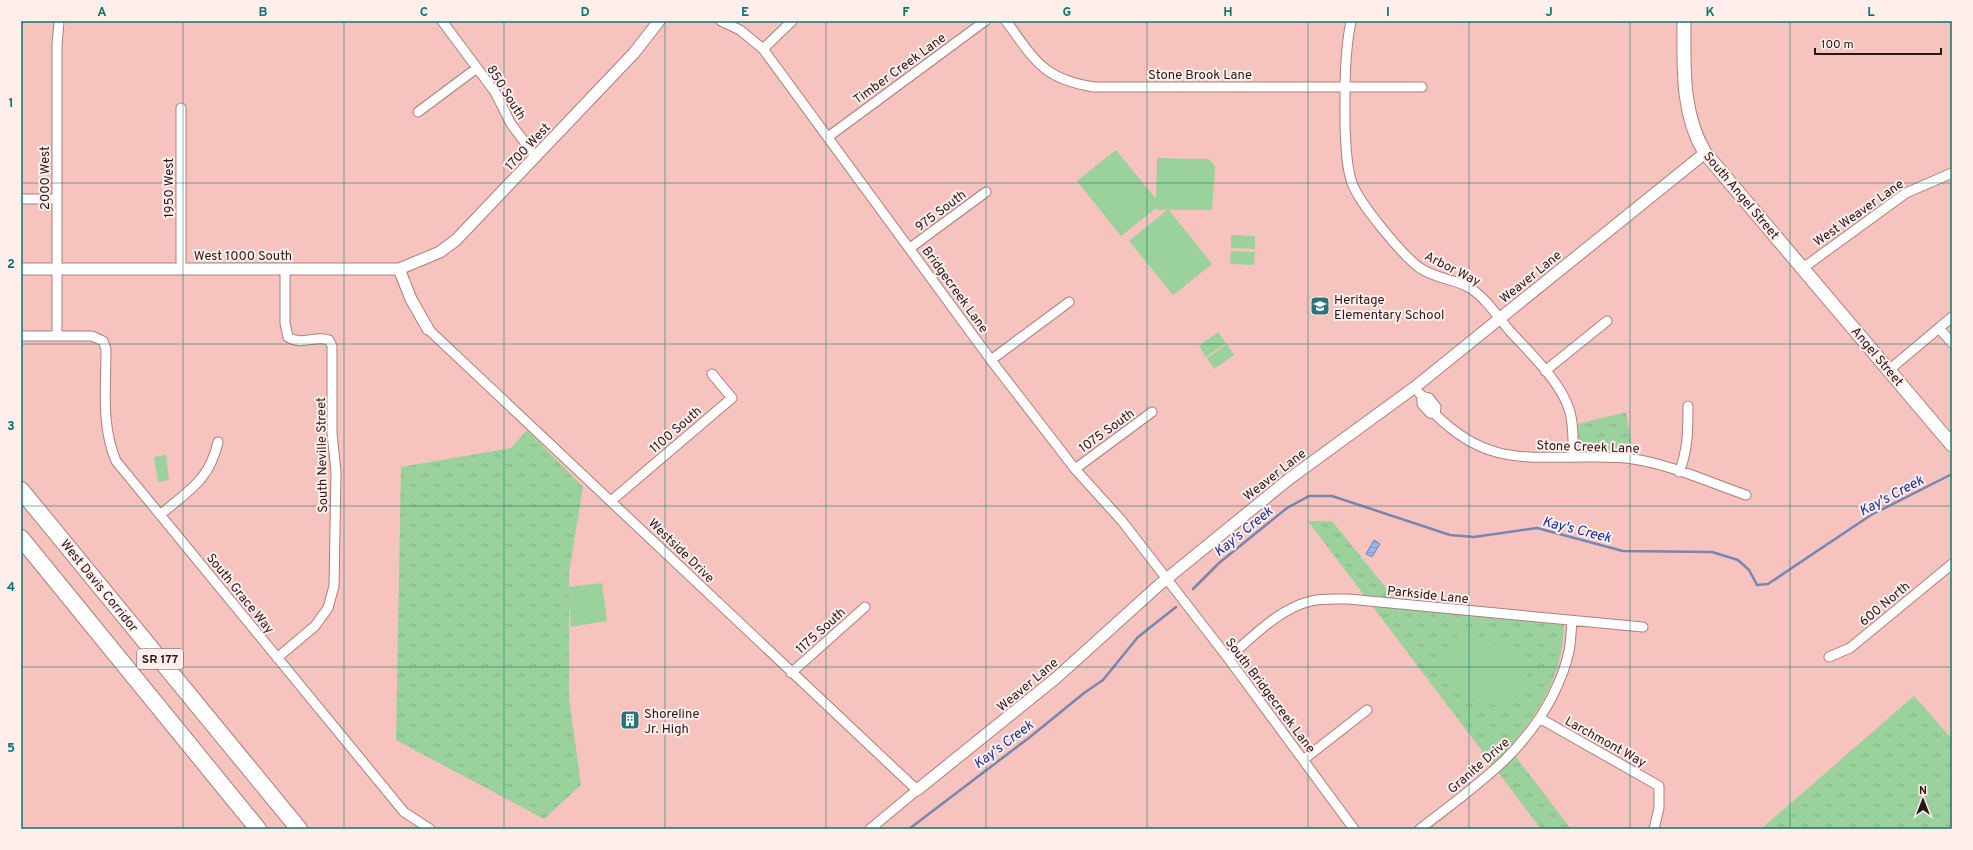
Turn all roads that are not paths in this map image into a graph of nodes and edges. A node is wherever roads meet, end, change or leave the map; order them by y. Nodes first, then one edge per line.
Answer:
1 (59, 21) edge
2 (442, 21) edge
3 (659, 21) edge
4 (721, 21) edge
5 (792, 21) edge
6 (986, 21) edge
7 (1006, 21) edge
8 (1351, 21) edge
9 (1684, 21) edge
10 (763, 49) junction
11 (477, 68) junction
12 (1345, 87) junction
13 (1422, 87) dead end
14 (181, 108) dead end
15 (418, 112) dead end
16 (828, 137) junction
17 (1705, 153) junction
18 (536, 157) junction
19 (1952, 173) edge
20 (986, 192) dead end
21 (21, 199) edge
22 (56, 199) junction
23 (910, 248) junction
24 (1803, 268) junction
25 (21, 269) edge
26 (57, 269) junction
27 (181, 269) junction
28 (399, 269) junction
29 (285, 270) junction
30 (1069, 302) dead end
31 (1952, 317) edge
32 (1500, 319) junction
33 (1607, 321) dead end
34 (1939, 328) junction
35 (428, 329) joint
36 (21, 336) edge
37 (57, 336) junction
38 (1952, 343) edge
39 (991, 360) junction
40 (1889, 370) junction
41 (1545, 372) junction
42 (712, 374) dead end
43 (1414, 387) junction
44 (1688, 406) dead end
45 (1152, 412) dead end
46 (218, 442) dead end
47 (1952, 444) edge
48 (1573, 457) junction
49 (1074, 469) junction
50 (1679, 472) junction
51 (21, 490) edge
52 (1746, 495) dead end
53 (611, 501) junction
54 (160, 515) junction
55 (21, 538) edge
56 (1952, 564) edge
57 (1166, 579) junction
58 (865, 606) dead end
59 (1572, 621) junction
60 (1643, 627) dead end
61 (1829, 657) dead end
62 (277, 658) junction
63 (1228, 658) junction
64 (792, 673) junction
65 (1368, 710) dead end
66 (1540, 719) junction
67 (1303, 760) junction
68 (917, 790) junction
69 (258, 829) edge
70 (299, 829) edge
71 (430, 829) edge
72 (870, 829) edge
73 (1354, 829) edge
74 (1420, 829) edge
75 (1654, 829) edge

1 - 22 street, 2000 West
2 - 11 street, 850 South
3 - 18 street, 1700 West
4 - 10 street, Bridgecreek Lane
5 - 10 street
6 - 16 street, Timber Creek Lane
7 - 12 street, Stone Brook Lane
8 - 12 street, Arbor Way
9 - 17 main road, South Angel Street
10 - 16 street, Bridgecreek Lane
11 - 15 street
11 - 18 street, 850 South
12 - 13 street, Stone Brook Lane
12 - 32 street, Arbor Way
14 - 27 street, 1950 West
16 - 23 street, Bridgecreek Lane
17 - 24 main road, South Angel Street
17 - 32 street, Weaver Lane
18 - 28 street, 1700 West
19 - 24 street, West Weaver Lane
20 - 23 street, 975 South
21 - 22 street
22 - 26 street, 2000 West
23 - 39 street, Bridgecreek Lane
24 - 40 main road, Angel Street
25 - 26 street, West 1000 South
26 - 27 street, West 1000 South
26 - 37 street, 2000 West
27 - 29 street, West 1000 South
28 - 29 street, West 1000 South
28 - 35 street
29 - 62 street, South Neville Street
30 - 39 street
31 - 34 street
32 - 41 street, Arbor Way
32 - 43 street, Weaver Lane
33 - 41 street
34 - 38 street
34 - 40 street
35 - 53 street, Westside Drive
36 - 37 street
37 - 54 street, South Grace Way
39 - 49 street, Bridgecreek Lane
40 - 47 main road, Angel Street
41 - 48 street, Arbor Way
42 - 53 street, 1100 South
43 - 48 street, Stone Creek Lane
43 - 57 street, Weaver Lane
44 - 50 street
45 - 49 street, 1075 South
46 - 54 street
48 - 50 street, Stone Creek Lane
49 - 57 street, Bridgecreek Lane
50 - 52 street, Stone Creek Lane
51 - 70 highway, West Davis Corridor / SR 177
53 - 64 street, Westside Drive
54 - 62 street, South Grace Way
55 - 69 highway, SR 177
56 - 61 street, 600 North
57 - 63 street, South Bridgecreek Lane
57 - 68 street, Weaver Lane
58 - 64 street, 1175 South
59 - 60 street, Parkside Lane
59 - 63 street, Parkside Lane
59 - 66 street, Granite Drive
62 - 71 street, South Grace Way
63 - 67 street, South Bridgecreek Lane
64 - 68 street, Westside Drive
65 - 67 street
66 - 74 street, Granite Drive
66 - 75 street, Larchmont Way
67 - 73 street, South Bridgecreek Lane
68 - 72 street, Weaver Lane

